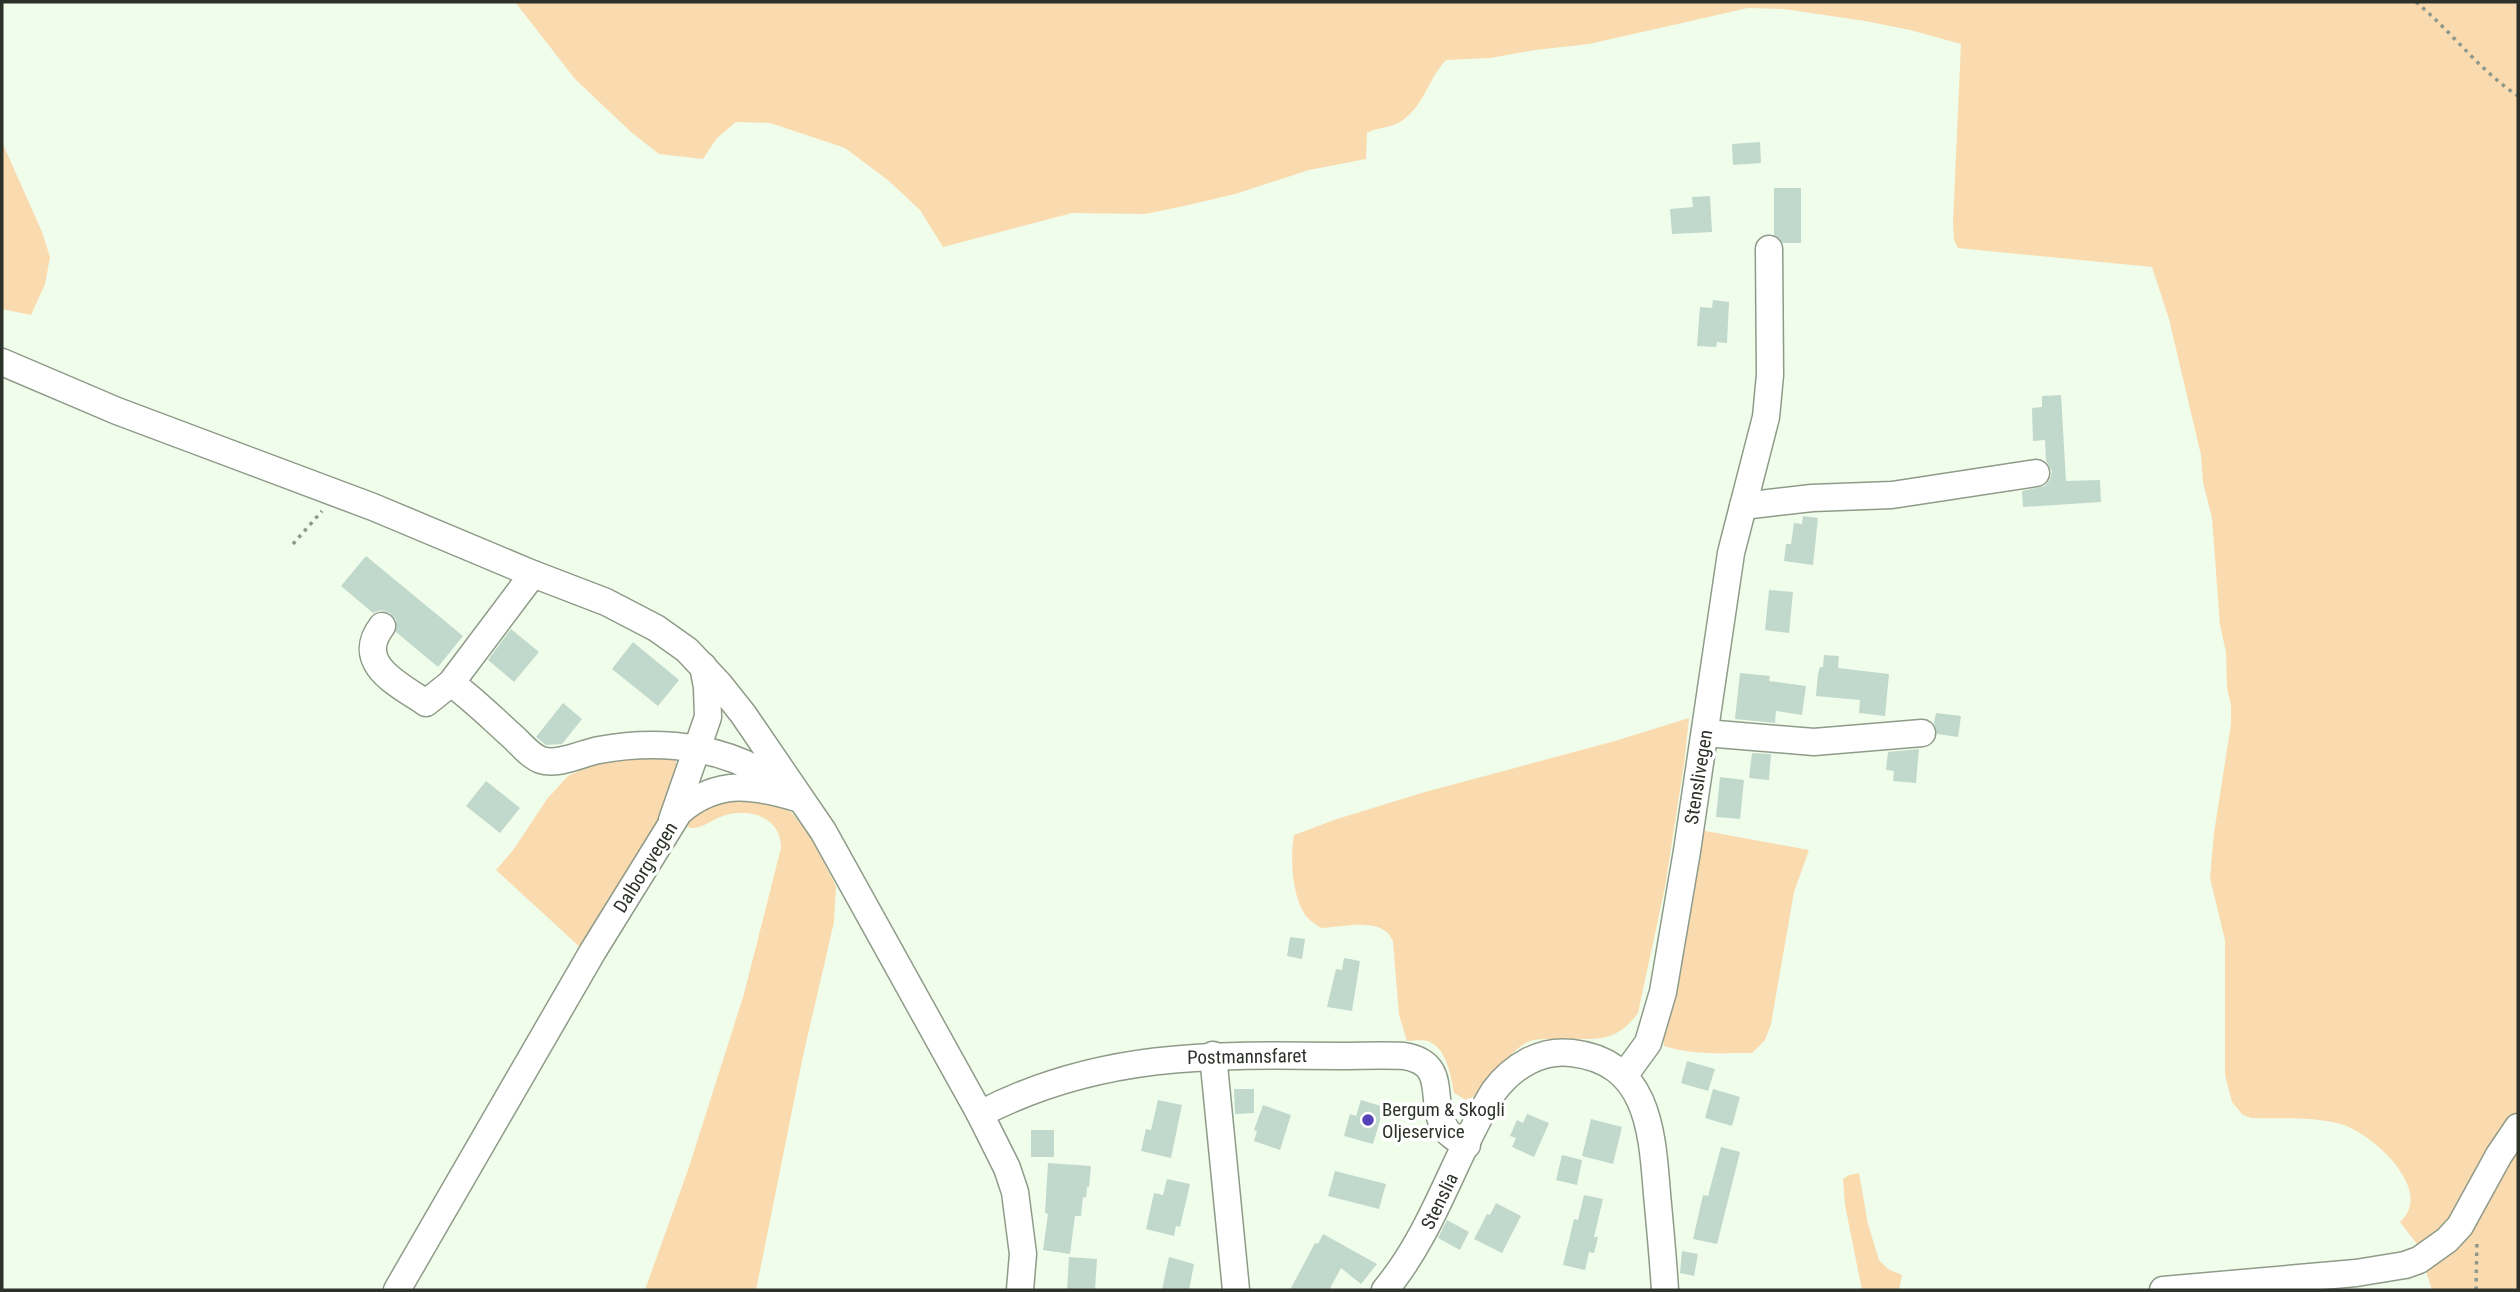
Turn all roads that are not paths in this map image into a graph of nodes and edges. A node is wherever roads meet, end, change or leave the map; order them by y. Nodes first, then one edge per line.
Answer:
1 (1769, 249) dead end
2 (2, 362) edge
3 (2036, 473) dead end
4 (1743, 506) junction
5 (533, 574) junction
6 (382, 626) dead end
7 (703, 666) junction
8 (451, 683) junction
9 (1705, 733) junction
10 (1922, 733) dead end
11 (697, 748) junction
12 (800, 799) junction
13 (670, 825) junction
14 (1213, 1055) junction
15 (1624, 1076) junction
16 (981, 1114) junction
17 (2518, 1127) edge
18 (1467, 1144) junction
19 (2391, 1279) edge
20 (397, 1290) edge
21 (1020, 1290) edge
22 (1236, 1290) edge
23 (1385, 1290) edge
24 (1665, 1290) edge
25 (2164, 1290) edge

1 - 4 street, Stenslivegen
2 - 5 street
3 - 4 street
4 - 9 street, Stenslivegen
5 - 7 street
5 - 8 street
6 - 8 street
7 - 11 street
7 - 12 street
8 - 11 street
9 - 10 street
9 - 15 street, Stenslivegen
11 - 12 street
11 - 13 street
12 - 13 street, Dalborgvegen
12 - 16 street
13 - 20 street, Dalborgvegen
14 - 16 street, Postmannsfaret
14 - 18 street, Postmannsfaret
14 - 22 street
15 - 18 street, Stenslia
15 - 24 street
16 - 21 street
17 - 19 street
18 - 23 street, Stenslia
19 - 25 street

